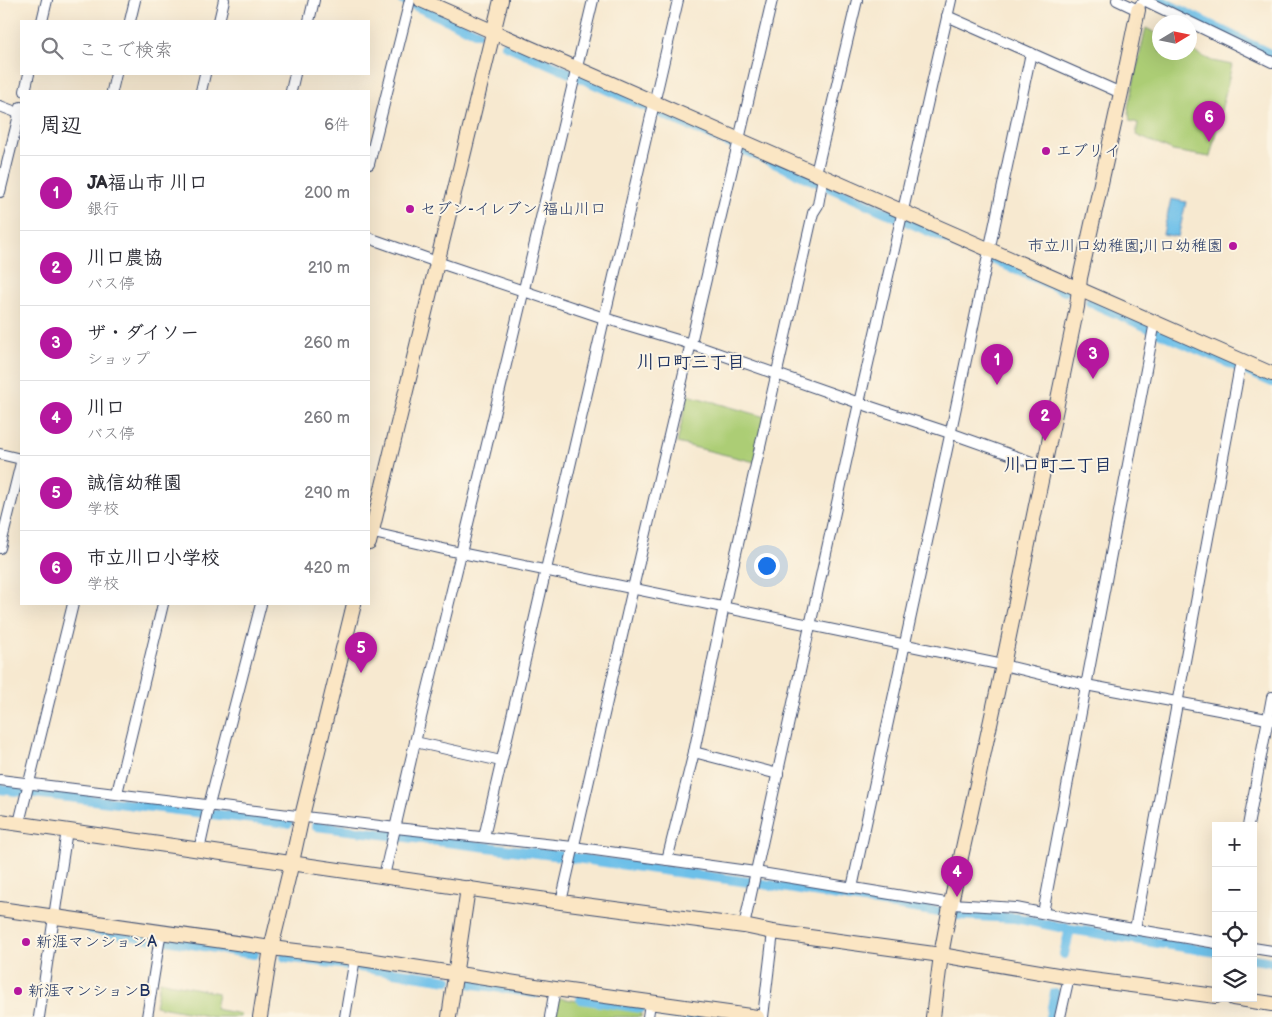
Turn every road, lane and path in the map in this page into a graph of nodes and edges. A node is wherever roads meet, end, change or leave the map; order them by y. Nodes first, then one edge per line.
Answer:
1 (47, 0) edge
2 (135, 0) edge
3 (224, 0) edge
4 (314, 0) edge
5 (410, 0) edge
6 (421, 0) edge
7 (501, 0) edge
8 (593, 0) edge
9 (678, 0) edge
10 (772, 0) edge
11 (857, 0) edge
12 (951, 0) edge
13 (1117, 0) edge
14 (1141, 3) edge
15 (948, 16) junction
16 (42, 20) edge
17 (130, 20) edge
18 (219, 20) edge
19 (309, 20) edge
20 (493, 32) junction
21 (1031, 53) junction
22 (1272, 62) edge
23 (577, 69) junction
24 (29, 75) edge
25 (116, 75) edge
26 (205, 75) edge
27 (296, 75) edge
28 (25, 90) edge
29 (112, 90) edge
30 (201, 90) edge
31 (291, 90) edge
32 (1122, 93) junction
33 (654, 102) junction
34 (0, 106) edge
35 (20, 111) edge
36 (20, 115) edge
37 (739, 140) junction
38 (370, 160) edge
39 (820, 175) junction
40 (0, 192) edge
41 (903, 211) junction
42 (370, 238) edge
43 (990, 250) junction
44 (437, 262) junction
45 (1079, 289) junction
46 (524, 290) junction
47 (604, 318) junction
48 (1155, 322) junction
49 (691, 344) junction
50 (1240, 361) junction
51 (777, 374) junction
52 (1272, 374) edge
53 (859, 403) junction
54 (950, 433) junction
55 (0, 454) edge
56 (20, 459) edge
57 (1043, 466) junction
58 (20, 467) edge
59 (370, 536) edge
60 (0, 548) edge
61 (461, 553) junction
62 (546, 570) junction
63 (633, 588) junction
64 (73, 605) edge
65 (163, 605) edge
66 (261, 605) edge
67 (354, 605) edge
68 (724, 606) junction
69 (811, 625) junction
70 (904, 644) junction
71 (1003, 665) junction
72 (1086, 685) junction
73 (1272, 697) edge
74 (1177, 701) junction
75 (1270, 719) edge
76 (415, 742) junction
77 (694, 752) junction
78 (501, 761) junction
79 (778, 774) junction
80 (0, 780) edge
81 (29, 783) junction
82 (117, 793) junction
83 (209, 805) junction
84 (302, 816) junction
85 (0, 821) edge
86 (1249, 822) edge
87 (19, 823) junction
88 (396, 828) junction
89 (67, 830) junction
90 (484, 837) junction
91 (573, 847) junction
92 (199, 850) junction
93 (667, 860) junction
94 (292, 862) junction
95 (755, 872) junction
96 (384, 876) junction
97 (468, 888) junction
98 (852, 888) junction
99 (561, 902) junction
100 (0, 909) edge
101 (950, 913) junction
102 (1043, 913) junction
103 (54, 917) junction
104 (744, 926) junction
105 (1135, 929) junction
106 (161, 931) junction
107 (773, 932) junction
108 (1212, 942) edge
109 (271, 948) junction
110 (1257, 949) edge
111 (1272, 951) edge
112 (941, 955) junction
113 (355, 958) junction
114 (456, 973) junction
115 (1069, 977) junction
116 (555, 989) junction
117 (1212, 995) edge
118 (1257, 1002) edge
119 (650, 1003) junction
120 (1272, 1004) edge
121 (39, 1017) edge
122 (147, 1017) edge
123 (260, 1017) edge
124 (345, 1017) edge
125 (449, 1017) edge
126 (550, 1017) edge
127 (648, 1017) edge
128 (755, 1017) edge
129 (933, 1017) edge
130 (1060, 1017) edge

1 - 16 street
2 - 17 street
3 - 18 street
4 - 19 street
5 - 38 street
6 - 20 street
7 - 20 street
8 - 23 street
9 - 33 street
10 - 37 street
11 - 39 street
12 - 15 street
13 - 14 street
14 - 22 street
14 - 32 street
15 - 21 street
15 - 41 street
20 - 23 street
20 - 44 street
21 - 32 street
21 - 43 street
23 - 33 street
23 - 46 street
24 - 28 street
25 - 29 street
26 - 30 street
27 - 31 street
32 - 45 street
33 - 37 street
33 - 47 street
34 - 35 street
36 - 40 street
37 - 39 street
37 - 49 street
39 - 41 street
39 - 51 street
41 - 43 street
41 - 53 street
42 - 44 street
43 - 45 street
43 - 54 street
44 - 46 street
44 - 59 street
45 - 48 street
45 - 57 street
46 - 47 street
46 - 61 street
47 - 49 street
47 - 62 street
48 - 50 street
48 - 72 street
49 - 51 street
49 - 63 street
50 - 52 street
50 - 74 street
51 - 53 street
51 - 68 street
53 - 54 street
53 - 69 street
54 - 57 street
54 - 70 street
55 - 56 street
57 - 71 street
58 - 60 street
59 - 61 street
61 - 62 street
61 - 76 street
62 - 63 street
62 - 78 street
63 - 68 street
63 - 91 street
64 - 81 street
65 - 82 street
66 - 83 street
67 - 84 street
68 - 69 street
68 - 77 street
69 - 70 street
69 - 79 street
70 - 71 street
70 - 98 street
71 - 72 street
71 - 101 street
72 - 74 street
72 - 102 street
73 - 75 street
74 - 75 street
74 - 105 street
75 - 86 street
76 - 78 street
76 - 88 street
77 - 79 street
77 - 93 street
78 - 90 street
79 - 95 street
80 - 81 street
81 - 82 street
81 - 87 street
82 - 83 street
83 - 84 street
83 - 92 street
84 - 88 street
84 - 94 street
85 - 87 street
87 - 89 street
88 - 90 street
88 - 96 street
89 - 92 street
89 - 103 street
90 - 91 street
91 - 93 street
91 - 99 street
92 - 94 street
93 - 95 street
94 - 96 street
94 - 109 street
95 - 98 street
95 - 104 street
96 - 97 street
97 - 99 street
97 - 114 street
98 - 101 street
99 - 104 street
100 - 103 street
101 - 102 street
101 - 112 street
102 - 105 street
103 - 106 street
103 - 121 street
104 - 107 street
105 - 108 street
106 - 109 street
106 - 122 street
107 - 112 street
107 - 128 street
109 - 113 street
109 - 123 street
110 - 111 street
112 - 115 street
112 - 129 street
113 - 114 street
113 - 124 street
114 - 116 street
114 - 125 street
115 - 117 street
115 - 130 street
116 - 119 street
116 - 126 street
118 - 120 street
119 - 127 street
119 - 128 street

